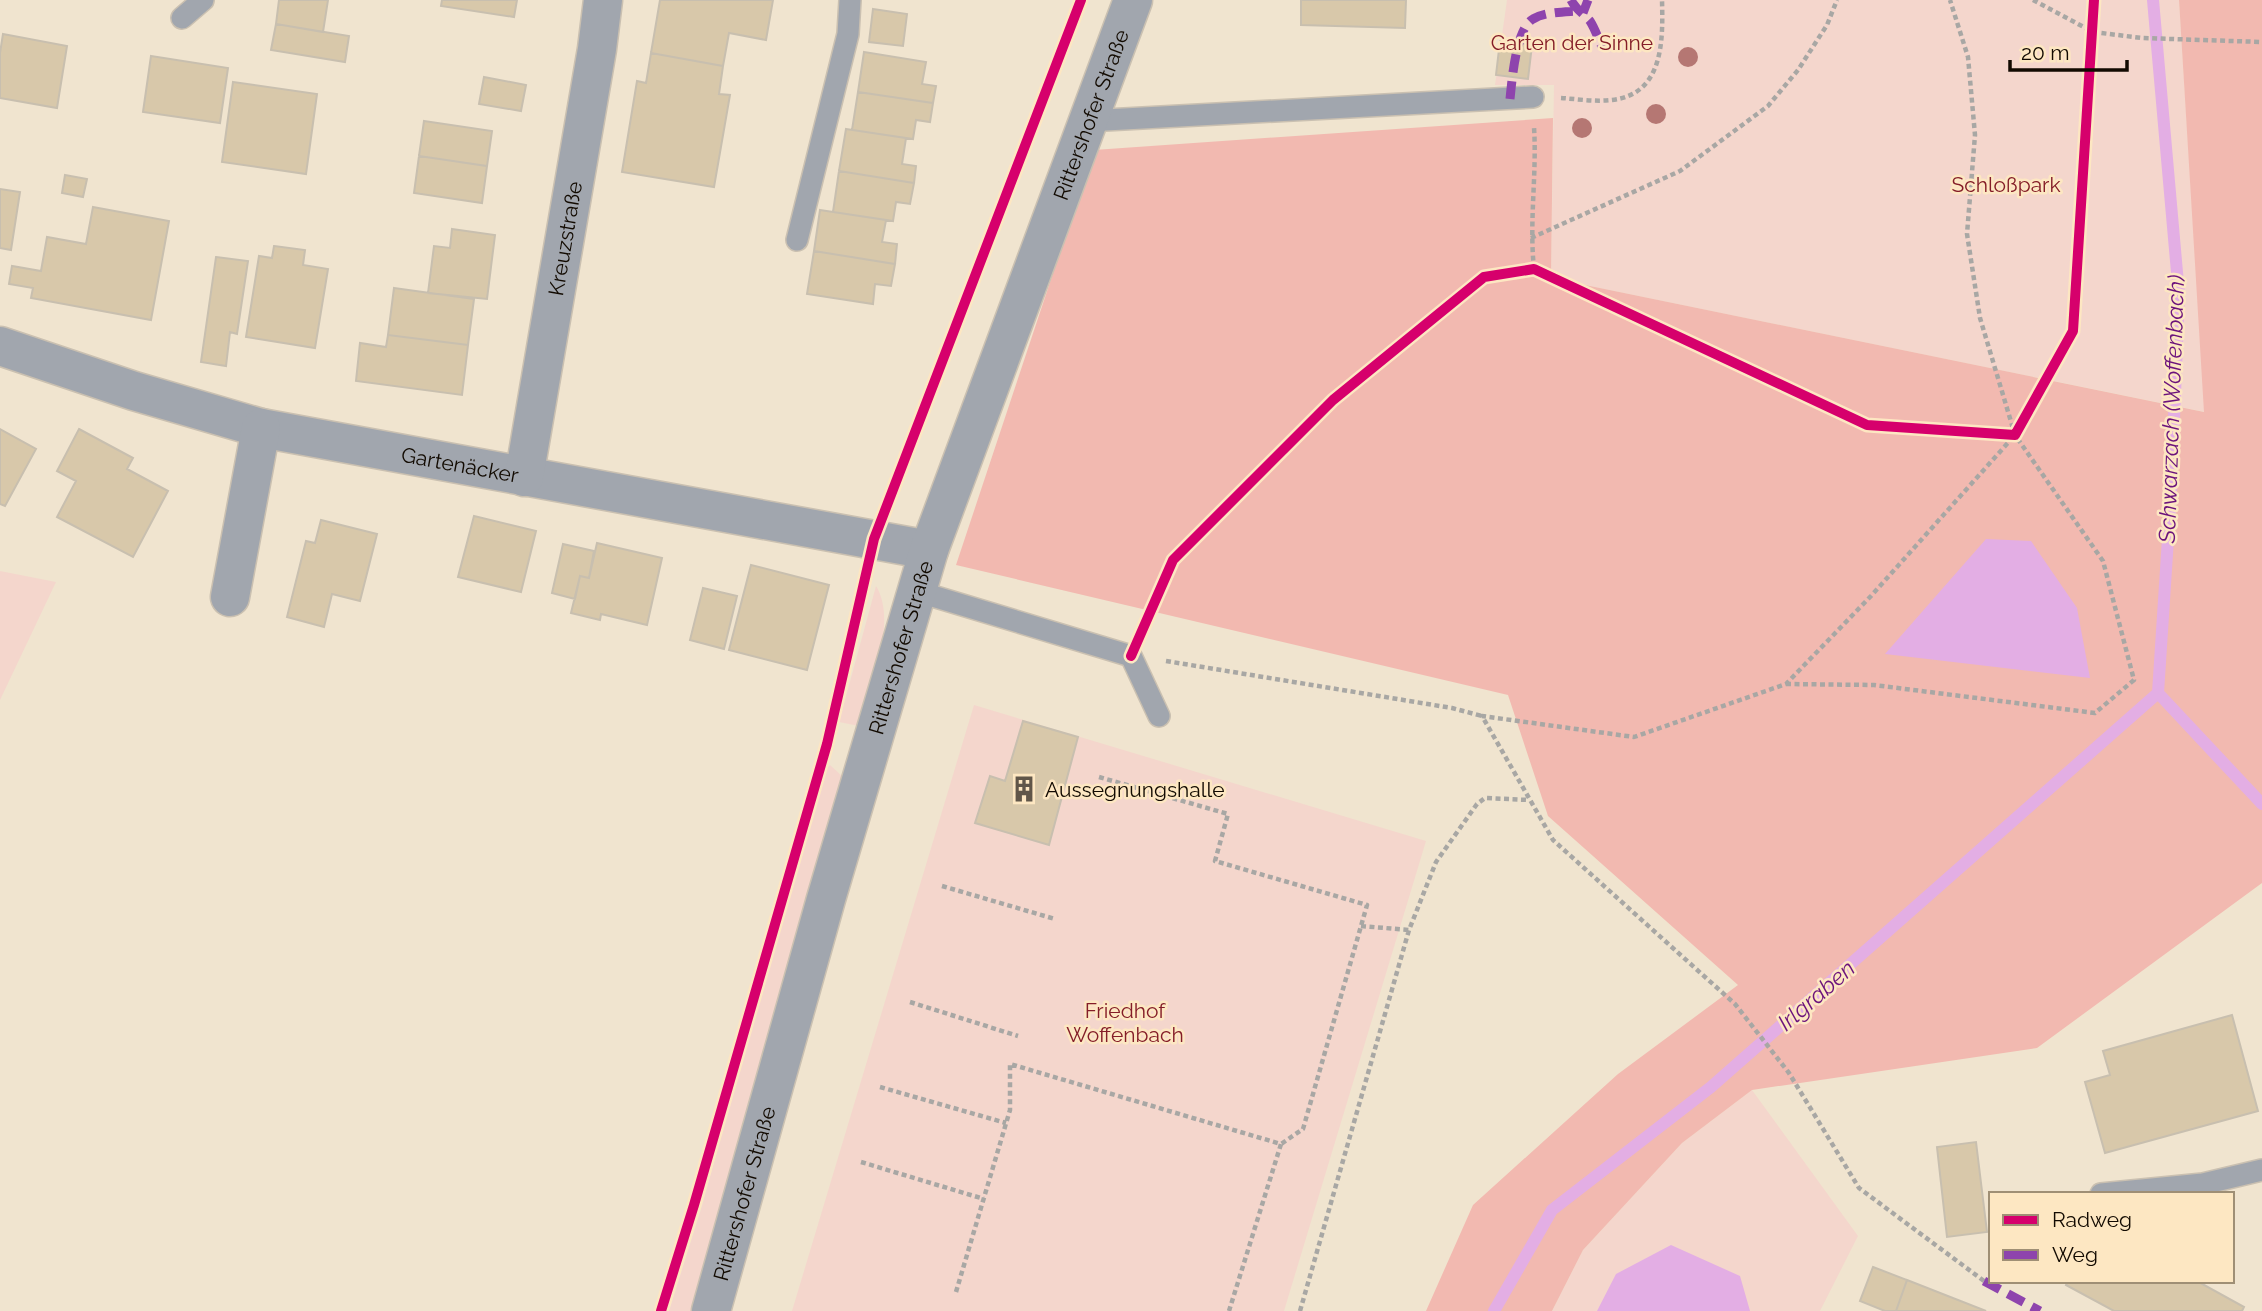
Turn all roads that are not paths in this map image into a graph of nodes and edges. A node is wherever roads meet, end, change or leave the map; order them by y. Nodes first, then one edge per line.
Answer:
1 (203, 0) edge
2 (603, 0) edge
3 (850, 0) edge
4 (1133, 0) edge
5 (181, 18) dead end
6 (1533, 97) road end
7 (1087, 121) junction
8 (797, 240) dead end
9 (0, 346) edge
10 (261, 428) junction
11 (524, 477) junction
12 (929, 550) junction
13 (916, 591) junction
14 (230, 597) dead end
15 (1159, 716) dead end
16 (2262, 1170) edge
17 (2121, 1192) edge
18 (711, 1311) edge

1 - 5 lane
2 - 11 street, Kreuzstraße
3 - 8 lane
4 - 7 street, Rittershofer Straße
6 - 7 lane
7 - 12 street, Rittershofer Straße
9 - 10 street, Gartenäcker
10 - 11 street, Gartenäcker
10 - 14 street
11 - 12 street, Gartenäcker
12 - 13 street, Rittershofer Straße
13 - 15 lane
13 - 18 street, Rittershofer Straße
16 - 17 lane

